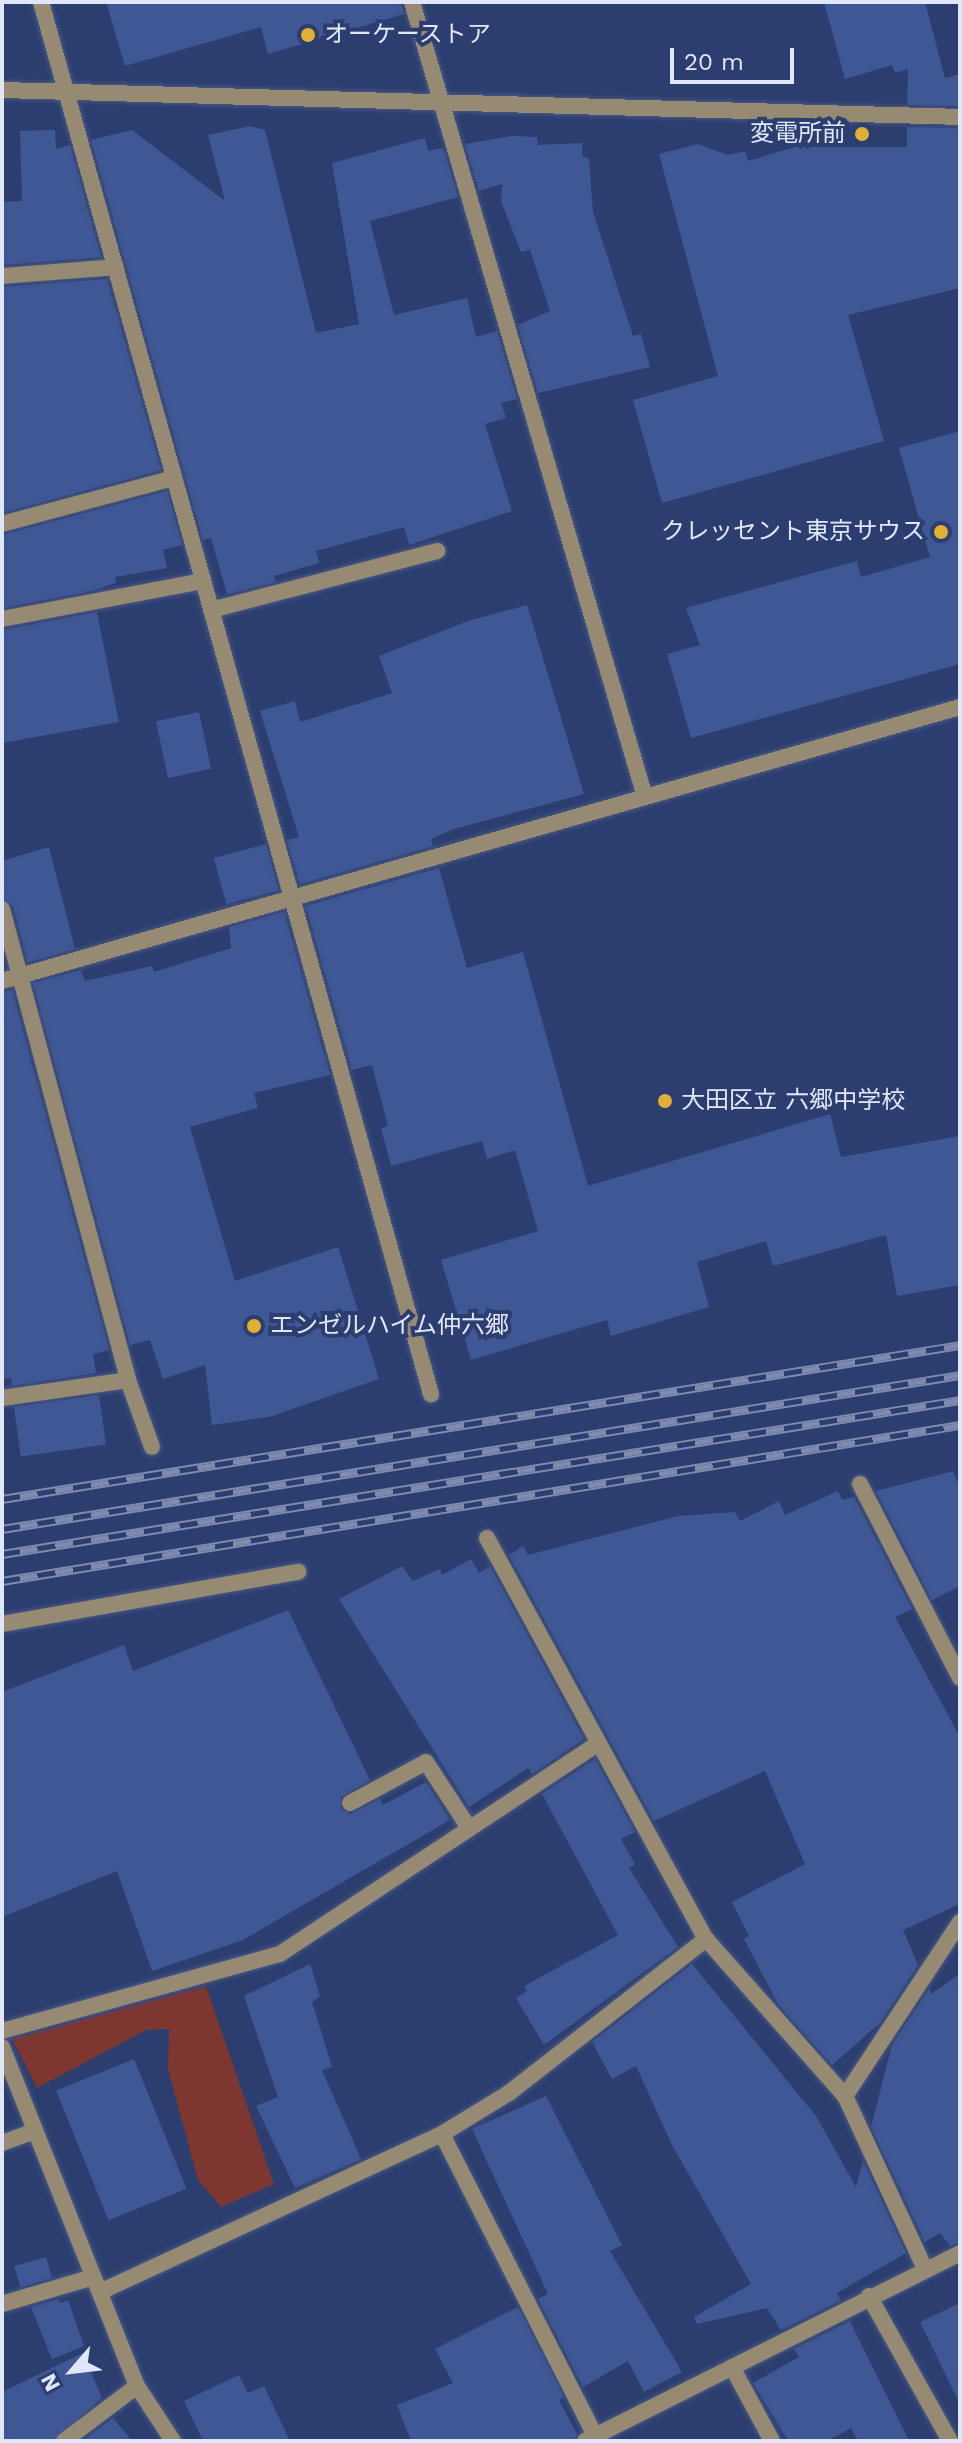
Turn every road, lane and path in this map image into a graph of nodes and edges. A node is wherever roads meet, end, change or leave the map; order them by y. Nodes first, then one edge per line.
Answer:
1 (41, 2) edge
2 (412, 2) edge
3 (2, 90) edge
4 (66, 91) junction
5 (439, 101) junction
6 (960, 117) edge
7 (116, 267) junction
8 (2, 276) edge
9 (174, 478) junction
10 (2, 524) edge
11 (437, 551) dead end
12 (203, 581) junction
13 (211, 610) junction
14 (2, 619) edge
15 (960, 707) edge
16 (644, 794) junction
17 (291, 896) junction
18 (2, 909) edge
19 (20, 976) junction
20 (2, 981) edge
21 (128, 1380) junction
22 (431, 1394) dead end
23 (2, 1398) edge
24 (152, 1447) dead end
25 (860, 1484) dead end
26 (487, 1538) dead end
27 (298, 1572) dead end
28 (2, 1624) edge
29 (960, 1678) edge
30 (597, 1744) junction
31 (350, 1803) dead end
32 (469, 1828) junction
33 (960, 1922) edge
34 (706, 1939) junction
35 (2, 2031) edge
36 (2, 2047) edge
37 (845, 2096) junction
38 (35, 2131) junction
39 (442, 2134) junction
40 (2, 2143) edge
41 (960, 2253) edge
42 (925, 2269) junction
43 (97, 2284) junction
44 (869, 2296) junction
45 (2, 2304) edge
46 (732, 2367) junction
47 (137, 2386) junction
48 (592, 2439) edge
49 (64, 2441) edge
50 (173, 2441) edge
51 (772, 2441) edge
52 (950, 2441) edge

1 - 4 street
2 - 5 street
3 - 4 street
4 - 5 street
4 - 7 street
5 - 6 street
5 - 16 street
7 - 8 street
7 - 9 street
9 - 10 street
9 - 12 street
11 - 13 street
12 - 13 street
12 - 14 street
13 - 17 street
15 - 16 street
16 - 17 street
17 - 19 street
17 - 22 street
18 - 19 street
19 - 20 street
19 - 21 street
21 - 23 street
21 - 24 street
25 - 29 street
26 - 30 street
27 - 28 street
30 - 32 street
30 - 34 street
31 - 32 street
32 - 35 street
33 - 37 street
34 - 37 street
34 - 39 street
36 - 38 street
37 - 42 street
38 - 40 street
38 - 43 street
39 - 43 street
39 - 48 street
41 - 42 street
42 - 44 street
43 - 45 street
43 - 47 street
44 - 46 street
44 - 52 street
46 - 48 street
46 - 51 street
47 - 49 street
47 - 50 street

